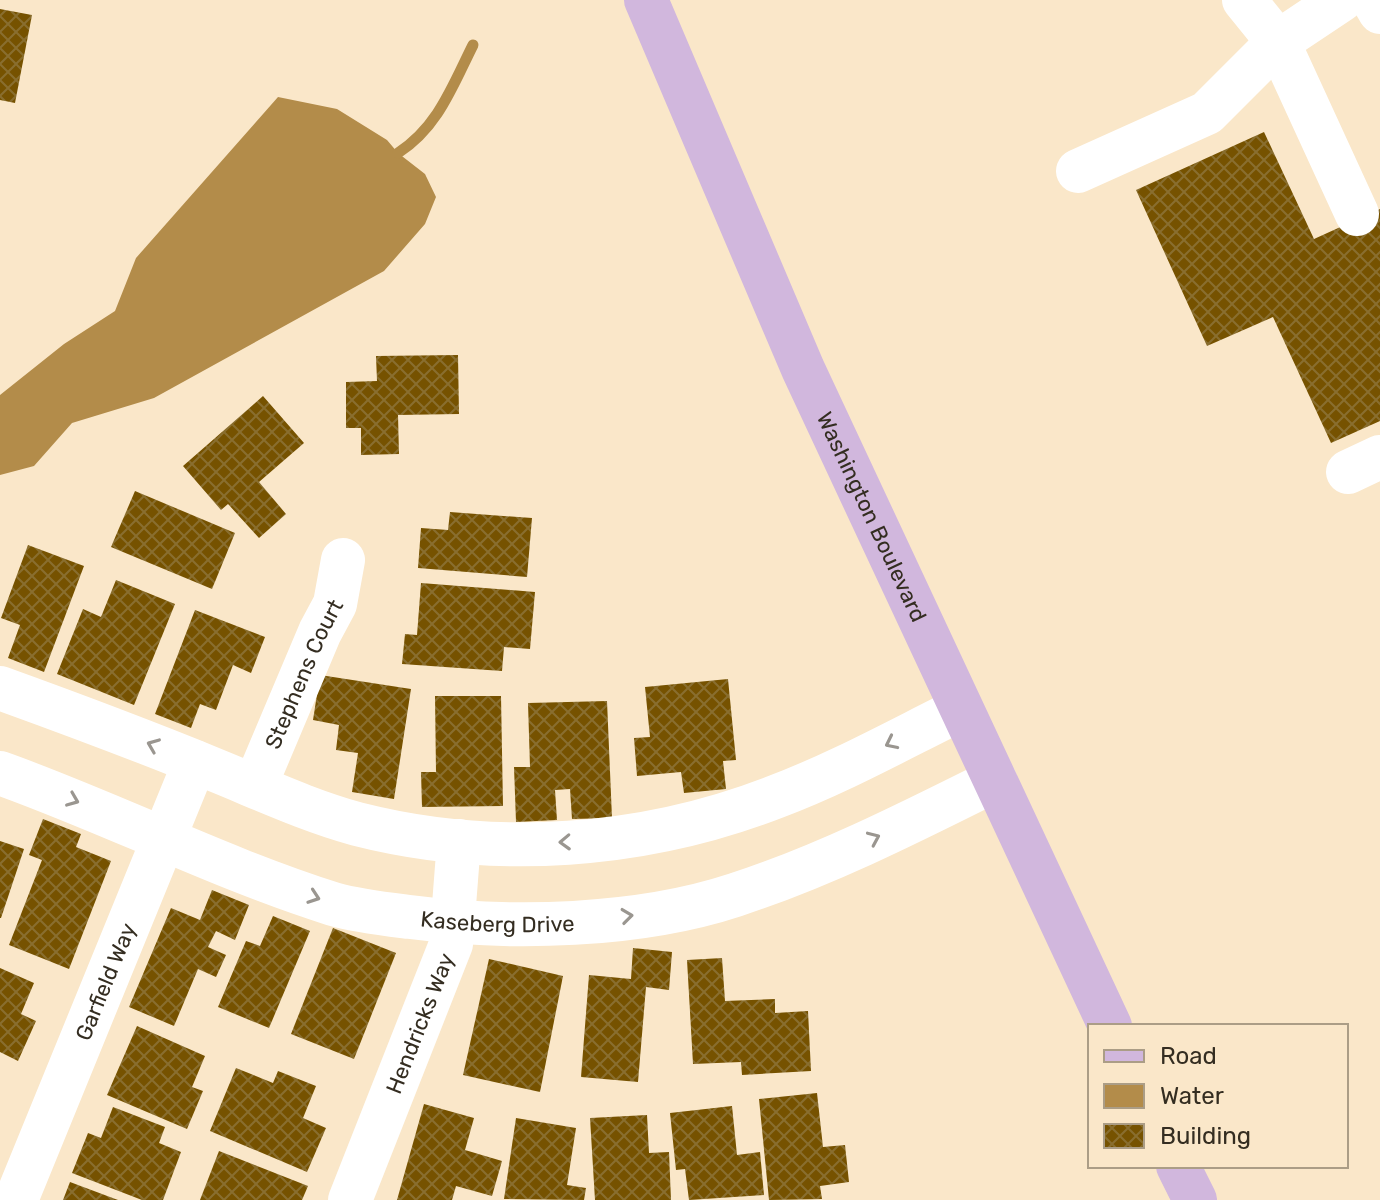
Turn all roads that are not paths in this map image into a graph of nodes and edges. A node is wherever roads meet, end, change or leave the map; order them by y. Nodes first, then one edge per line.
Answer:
1 (646, 0) edge
2 (1244, 0) edge
3 (1341, 0) edge
4 (1373, 0) edge
5 (1380, 12) edge
6 (1278, 42) junction
7 (1078, 171) dead end
8 (1357, 214) dead end
9 (343, 560) dead end
10 (0, 688) edge
11 (961, 709) junction
12 (195, 762) junction
13 (0, 773) edge
14 (995, 780) junction
15 (255, 786) junction
16 (164, 837) junction
17 (459, 841) junction
18 (453, 923) junction
19 (1109, 1024) edge
20 (1179, 1168) edge
21 (16, 1200) edge
22 (350, 1200) edge
23 (1195, 1200) edge

1 - 11 main road, Washington Boulevard
2 - 6 street
3 - 6 street
4 - 5 street
6 - 7 street
6 - 8 street
9 - 15 street, Stephens Court
12 -> 10 street
11 - 14 main road, Washington Boulevard
11 -> 17 street
12 - 15 street
12 - 16 street, Garfield Way
13 -> 16 street, Kaseberg Drive
18 -> 14 street, Kaseberg Drive
14 - 19 main road, Washington Boulevard
15 - 17 street
16 -> 18 street, Kaseberg Drive
16 - 21 street, Garfield Way
17 - 18 street, Hendricks Way
18 - 22 street, Hendricks Way
20 - 23 main road

